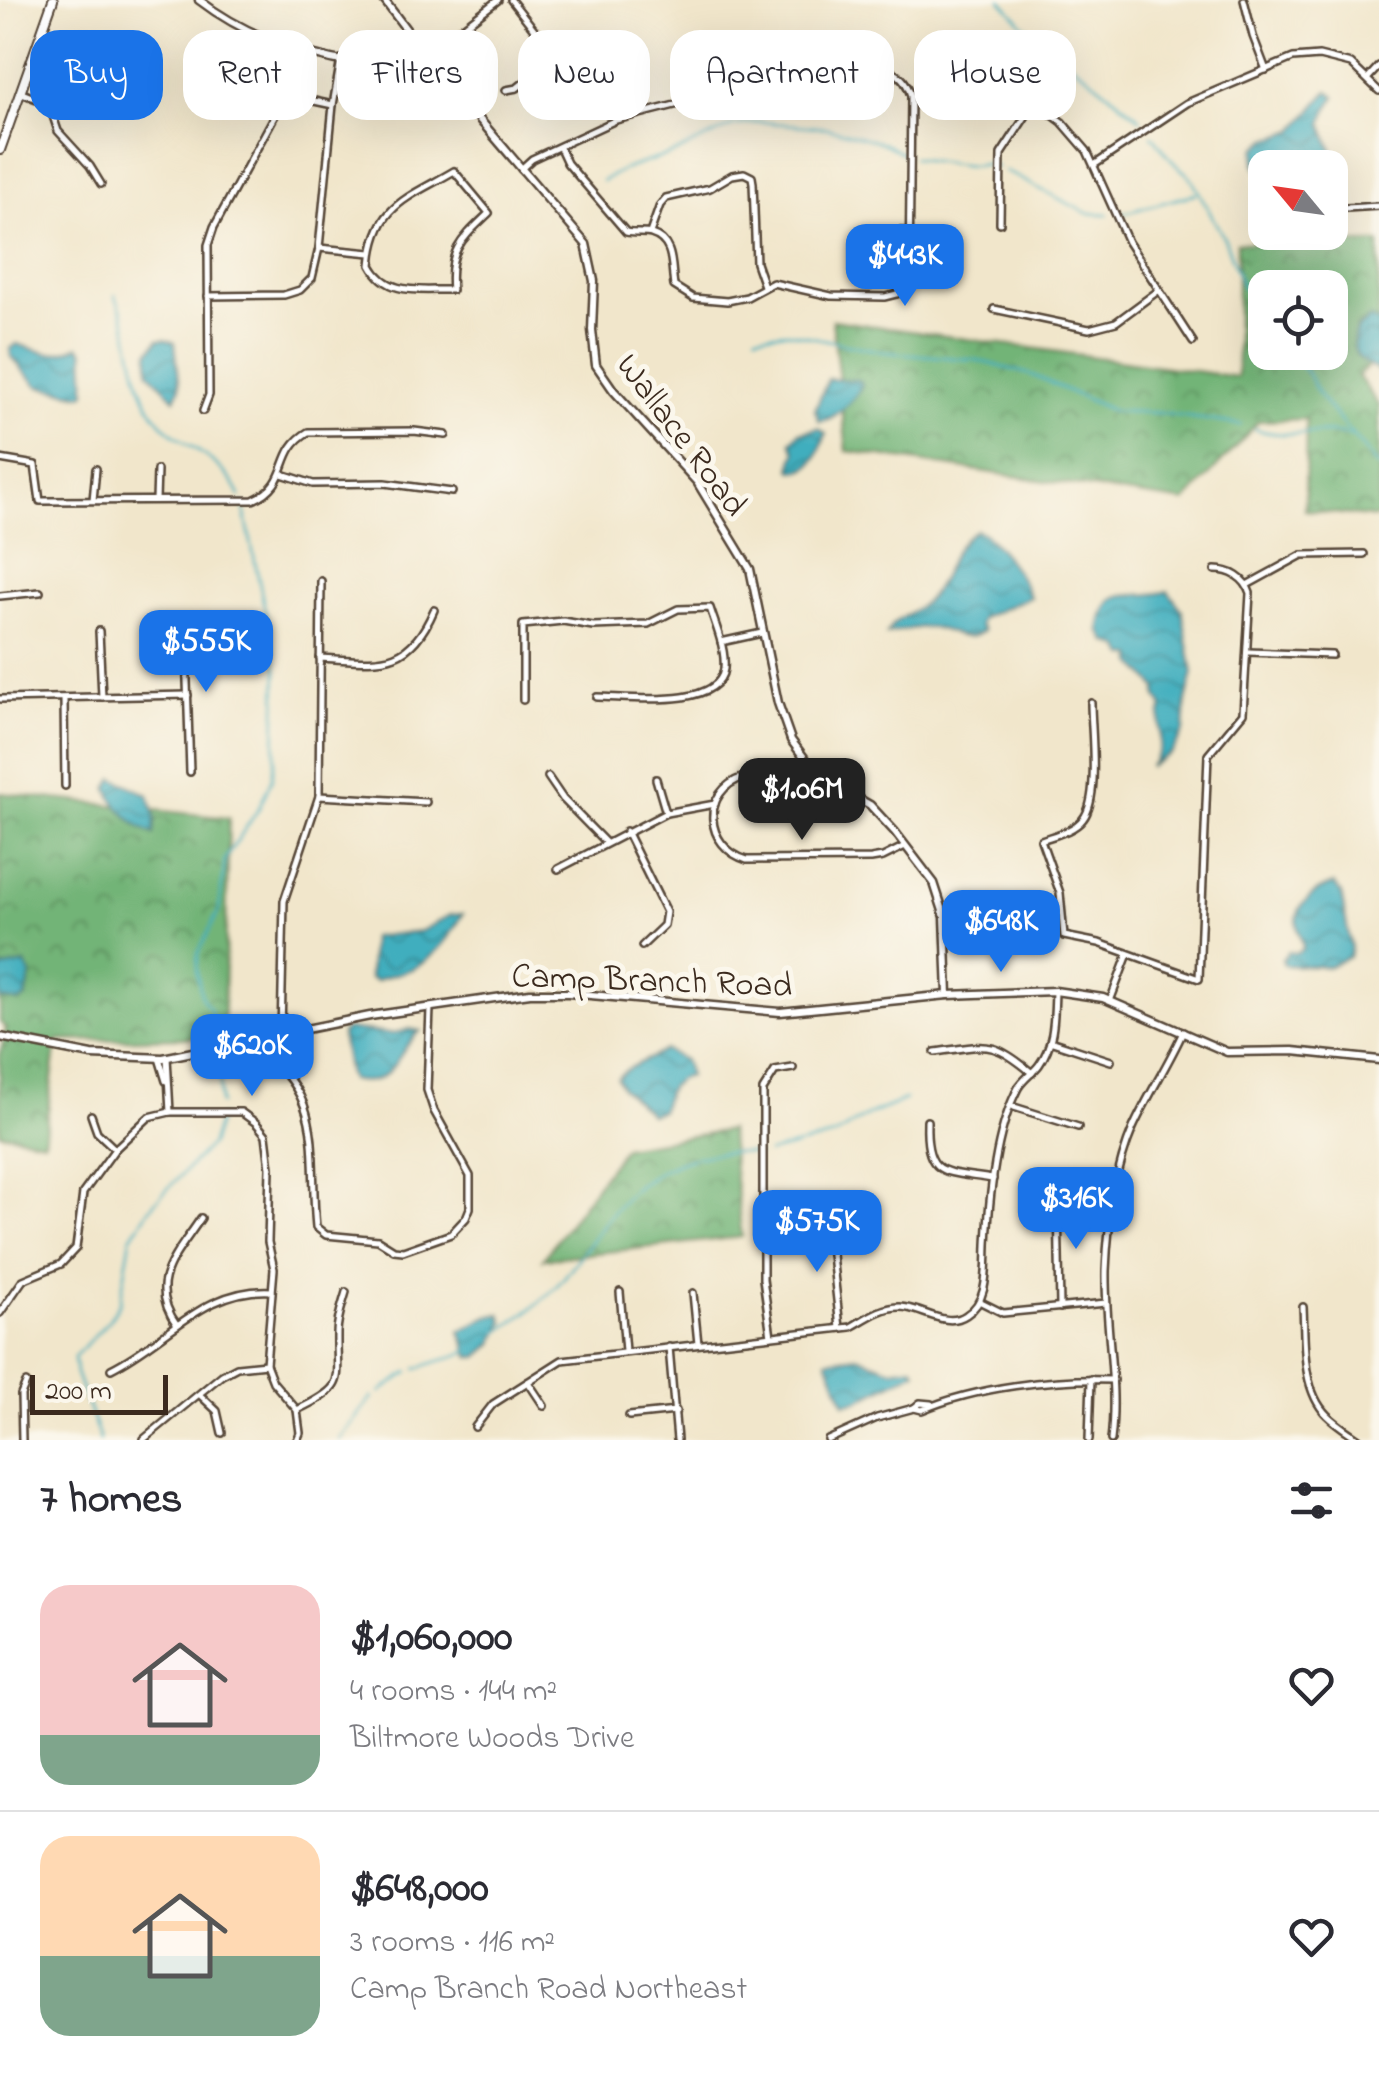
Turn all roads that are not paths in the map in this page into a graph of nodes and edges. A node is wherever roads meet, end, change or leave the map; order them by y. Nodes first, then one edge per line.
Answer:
1 (53, 0) edge
2 (199, 0) edge
3 (384, 0) edge
4 (498, 0) edge
5 (511, 0) edge
6 (1244, 0) edge
7 (407, 30) edge
8 (459, 30) dead end
9 (337, 58) edge
10 (1379, 66) edge
11 (1266, 70) junction
12 (894, 72) edge
13 (1368, 78) junction
14 (337, 85) edge
15 (506, 90) dead end
16 (1379, 91) edge
17 (19, 92) junction
18 (333, 105) junction
19 (479, 120) edge
20 (621, 120) edge
21 (1024, 120) edge
22 (1059, 120) edge
23 (560, 148) junction
24 (0, 150) edge
25 (1094, 165) junction
26 (520, 170) junction
27 (100, 184) dead end
28 (1379, 206) edge
29 (1348, 207) edge
30 (1000, 223) dead end
31 (864, 230) dead end
32 (909, 230) junction
33 (650, 233) junction
34 (319, 248) junction
35 (372, 253) junction
36 (764, 286) junction
37 (1158, 291) junction
38 (208, 296) junction
39 (994, 309) dead end
40 (1193, 342) dead end
41 (204, 411) dead end
42 (446, 434) dead end
43 (0, 460) edge
44 (96, 469) dead end
45 (157, 470) dead end
46 (282, 474) junction
47 (452, 492) dead end
48 (93, 500) junction
49 (156, 500) junction
50 (1364, 554) dead end
51 (1215, 570) dead end
52 (321, 581) dead end
53 (1247, 584) junction
54 (40, 592) dead end
55 (0, 596) edge
56 (434, 610) dead end
57 (185, 620) dead end
58 (99, 631) dead end
59 (762, 634) junction
60 (721, 642) junction
61 (1248, 652) junction
62 (1332, 655) dead end
63 (320, 658) junction
64 (188, 695) junction
65 (102, 696) junction
66 (597, 697) dead end
67 (0, 700) edge
68 (64, 700) junction
69 (523, 700) dead end
70 (1091, 702) dead end
71 (190, 772) dead end
72 (548, 777) dead end
73 (744, 778) dead end
74 (656, 779) dead end
75 (65, 786) dead end
76 (319, 796) junction
77 (426, 802) dead end
78 (715, 804) junction
79 (666, 813) junction
80 (626, 832) junction
81 (606, 843) junction
82 (905, 846) junction
83 (558, 869) dead end
84 (642, 946) dead end
85 (1128, 954) junction
86 (1055, 991) junction
87 (948, 996) junction
88 (1110, 1001) junction
89 (430, 1006) junction
90 (1183, 1032) junction
91 (281, 1036) junction
92 (0, 1037) edge
93 (246, 1040) junction
94 (1050, 1041) junction
95 (935, 1052) dead end
96 (163, 1058) junction
97 (1379, 1060) edge
98 (1111, 1061) dead end
99 (794, 1068) dead end
100 (1032, 1073) junction
101 (1012, 1107) junction
102 (170, 1112) junction
103 (91, 1115) dead end
104 (927, 1121) dead end
105 (1078, 1127) dead end
106 (115, 1149) junction
107 (993, 1179) junction
108 (1058, 1200) dead end
109 (201, 1218) dead end
110 (828, 1218) dead end
111 (272, 1291) junction
112 (346, 1292) dead end
113 (620, 1292) dead end
114 (693, 1293) dead end
115 (981, 1302) junction
116 (1106, 1303) junction
117 (1302, 1307) dead end
118 (1060, 1308) junction
119 (0, 1312) edge
120 (176, 1325) junction
121 (840, 1328) junction
122 (771, 1336) junction
123 (698, 1344) junction
124 (669, 1347) junction
125 (626, 1352) junction
126 (266, 1364) junction
127 (111, 1369) dead end
128 (1092, 1379) junction
129 (1113, 1380) junction
130 (528, 1382) junction
131 (26, 1383) dead end
132 (200, 1395) junction
133 (544, 1406) dead end
134 (297, 1410) junction
135 (676, 1411) junction
136 (629, 1416) dead end
137 (475, 1427) dead end
138 (222, 1433) dead end
139 (144, 1439) edge
140 (22, 1440) edge
141 (297, 1440) edge
142 (677, 1440) edge
143 (828, 1440) edge
144 (1089, 1440) edge
145 (1111, 1440) edge
146 (1360, 1440) edge

1 - 17 main road
2 - 9 street
3 - 7 street, Wallace Road
4 - 8 street
5 - 15 street
6 - 11 street
10 - 13 street
11 - 13 street
11 - 25 street
12 - 32 street
13 - 16 street
14 - 18 street
17 - 24 main road
17 - 27 street
18 - 34 street
18 - 38 street
19 - 26 street, Wallace Road
20 - 23 street
21 - 30 street
22 - 25 street
23 - 26 street
23 - 33 street
25 - 37 street
26 - 59 street, Wallace Road
28 - 29 street
31 - 32 street
32 - 36 street
33 - 36 street
33 - 36 street
34 - 35 street
34 - 38 street
35 - 35 street
37 - 39 street
37 - 40 street
38 - 41 street
42 - 46 street
43 - 48 street
44 - 48 street
45 - 49 street
46 - 47 street
46 - 49 street
48 - 49 street
50 - 53 street
51 - 53 street
52 - 63 street
53 - 61 street
54 - 55 street
56 - 63 street
57 - 64 street
58 - 65 street
59 - 60 street
59 - 82 street, Wallace Road
60 - 66 street
60 - 69 street
61 - 62 street
61 - 85 street
63 - 76 street
64 - 65 street
64 - 71 street
65 - 68 street
67 - 68 street
68 - 75 street
70 - 85 street
72 - 81 street
73 - 78 street
74 - 79 street
76 - 77 street
76 - 91 street
78 - 79 street
78 - 82 street
79 - 80 street
80 - 81 street
80 - 84 street
81 - 83 street
82 - 87 street, Wallace Road
85 - 88 street
86 - 87 street, Camp Branch Road
86 - 88 street, Camp Branch Road
86 - 94 street
87 - 89 street, Camp Branch Road
88 - 90 street, Camp Branch Road
89 - 91 street, Camp Branch Road
89 - 93 street
90 - 97 street
90 - 116 street
91 - 93 street, Camp Branch Road
92 - 96 street, Camp Branch Road
93 - 96 street, Camp Branch Road
94 - 98 street
94 - 100 street
95 - 100 street
96 - 102 street
99 - 122 street
100 - 101 street
101 - 105 street
101 - 107 street
102 - 106 street
102 - 111 street
103 - 106 street
104 - 107 street
106 - 119 street
107 - 115 street
108 - 118 street
109 - 120 street
110 - 121 street
111 - 120 street
111 - 126 street
112 - 134 street
113 - 125 street
114 - 123 street
115 - 118 street
115 - 121 street
116 - 118 street
116 - 129 street
117 - 146 street
120 - 127 street
121 - 122 street
122 - 123 street
123 - 124 street
124 - 125 street
124 - 135 street
125 - 130 street
126 - 132 street
126 - 134 street
128 - 129 street
128 - 143 street
128 - 144 street
129 - 145 street
130 - 133 street
130 - 137 street
131 - 140 street
132 - 138 street
132 - 139 street
134 - 141 street
135 - 136 street
135 - 142 street

